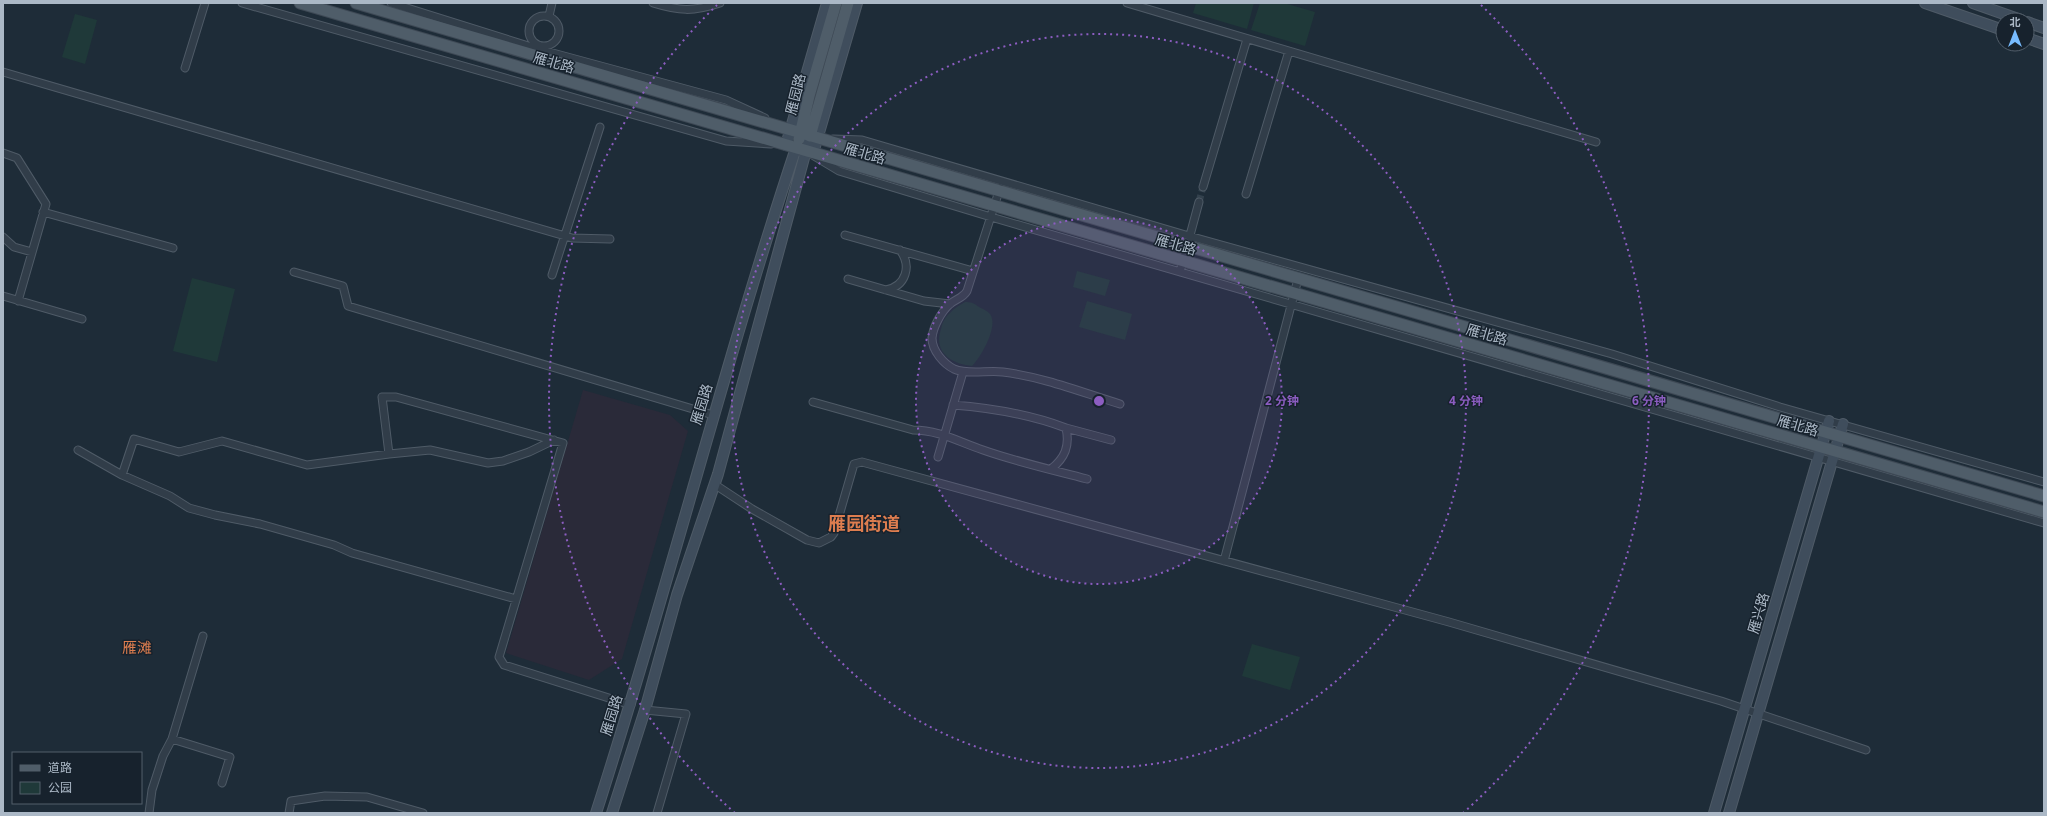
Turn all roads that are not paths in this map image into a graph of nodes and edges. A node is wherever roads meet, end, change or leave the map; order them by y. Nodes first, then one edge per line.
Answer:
1 (205, 3) edge
2 (242, 3) edge
3 (300, 3) edge
4 (356, 3) edge
5 (391, 3) edge
6 (552, 3) edge
7 (653, 3) edge
8 (720, 3) edge
9 (827, 3) edge
10 (836, 3) edge
11 (848, 3) edge
12 (857, 3) edge
13 (1127, 3) edge
14 (1974, 3) edge
15 (1932, 4) edge
16 (1999, 12) edge
17 (549, 16) junction
18 (1995, 27) edge
19 (1247, 39) junction
20 (538, 50) junction
21 (1289, 51) junction
22 (185, 68) dead end
23 (530, 70) junction
24 (3, 72) edge
25 (600, 126) dead end
26 (804, 135) junction
27 (1596, 142) dead end
28 (800, 150) junction
29 (3, 153) edge
30 (1002, 180) junction
31 (1203, 187) tunnel mouth
32 (999, 192) junction
33 (1246, 194) dead end
34 (1199, 202) tunnel mouth
35 (992, 211) junction
36 (44, 212) junction
37 (845, 234) dead end
38 (3, 236) edge
39 (565, 236) junction
40 (610, 239) dead end
41 (1187, 241) junction
42 (173, 248) dead end
43 (900, 250) junction
44 (32, 252) junction
45 (1181, 266) junction
46 (973, 271) junction
47 (294, 272) dead end
48 (552, 275) dead end
49 (848, 279) dead end
50 (1298, 279) junction
51 (884, 291) junction
52 (3, 296) edge
53 (1294, 299) junction
54 (18, 301) junction
55 (950, 304) junction
56 (82, 319) dead end
57 (963, 372) junction
58 (813, 402) dead end
59 (1120, 404) dead end
60 (953, 405) junction
61 (713, 415) junction
62 (1829, 421) junction
63 (1843, 424) junction
64 (1066, 428) junction
65 (1826, 433) junction
66 (944, 435) junction
67 (1839, 437) junction
68 (554, 440) junction
69 (1111, 440) dead end
70 (78, 450) dead end
71 (1820, 452) junction
72 (389, 454) junction
73 (1834, 456) junction
74 (938, 457) dead end
75 (1051, 469) junction
76 (122, 475) junction
77 (1087, 479) dead end
78 (2044, 482) edge
79 (714, 484) junction
80 (2044, 496) edge
81 (2044, 512) edge
82 (2044, 523) edge
83 (1224, 561) junction
84 (516, 599) junction
85 (203, 636) dead end
86 (631, 705) junction
87 (645, 710) junction
88 (1744, 710) junction
89 (1757, 715) junction
90 (172, 739) junction
91 (1866, 750) dead end
92 (222, 783) dead end
93 (149, 813) edge
94 (289, 813) edge
95 (423, 813) edge
96 (596, 813) edge
97 (612, 813) edge
98 (657, 813) edge
99 (1714, 813) edge
100 (1729, 813) edge

1 - 22 street
2 - 28 street
3 - 23 main road, 雁北路
4 - 20 main road, 雁北路
5 - 20 street
6 - 17 street
7 - 8 street
9 - 26 main road, 雁园路
10 - 26 main road, 雁园路
11 - 26 main road, 雁园路
12 - 26 main road, 雁园路
13 - 19 street
14 - 16 main road
15 - 18 main road
17 - 20 street
17 - 20 street
19 - 21 street
19 - 31 street
20 - 23 street
20 - 26 main road, 雁北路
21 - 27 street
21 - 33 street
23 - 28 main road, 雁北路
24 - 39 street
25 - 39 street
26 - 28 main road, 雁园路
26 - 28 main road, 雁园路
26 - 30 street
26 - 32 main road, 雁北路
28 - 35 main road, 雁北路
28 - 61 main road, 雁园路
28 - 79 main road, 雁园路
29 - 36 street
30 - 32 street
30 - 41 street
32 - 35 street
32 - 41 main road, 雁北路
34 - 41 street
35 - 45 main road, 雁北路
35 - 46 street
36 - 42 street
36 - 44 street
37 - 43 street
38 - 44 street
39 - 40 street
39 - 48 street
41 - 45 street
41 - 50 main road, 雁北路
41 - 62 street
43 - 46 street
43 - 51 street
44 - 54 street
45 - 53 main road, 雁北路
46 - 55 street
47 - 61 street
49 - 51 street
50 - 53 street
50 - 65 main road, 雁北路
51 - 55 street
52 - 54 street
53 - 71 main road, 雁北路
53 - 83 street
54 - 56 street
55 - 57 street
57 - 59 street
57 - 60 street
58 - 66 street
60 - 64 street
60 - 66 street
61 - 86 main road, 雁园路
62 - 63 street
62 - 65 main road, 雁兴路
63 - 67 main road, 雁兴路
63 - 78 street
64 - 69 street
64 - 75 street
65 - 67 main road, 雁北路
65 - 71 main road, 雁兴路
66 - 74 street
66 - 75 street
67 - 73 main road, 雁兴路
67 - 80 main road, 雁北路
68 - 72 street
68 - 72 street
68 - 84 street
70 - 76 street
71 - 73 main road, 雁北路
71 - 88 main road, 雁兴路
72 - 76 street
73 - 81 main road, 雁北路
73 - 82 street
73 - 89 main road, 雁兴路
75 - 77 street
76 - 84 street
79 - 83 street
79 - 87 main road, 雁园路
83 - 88 street
84 - 86 street
85 - 90 street
86 - 87 main road
86 - 96 main road, 雁园路
87 - 97 main road, 雁园路
87 - 98 street
88 - 89 street
88 - 99 main road, 雁兴路
89 - 91 street
89 - 100 main road, 雁兴路
90 - 92 street
90 - 93 street
94 - 95 street

